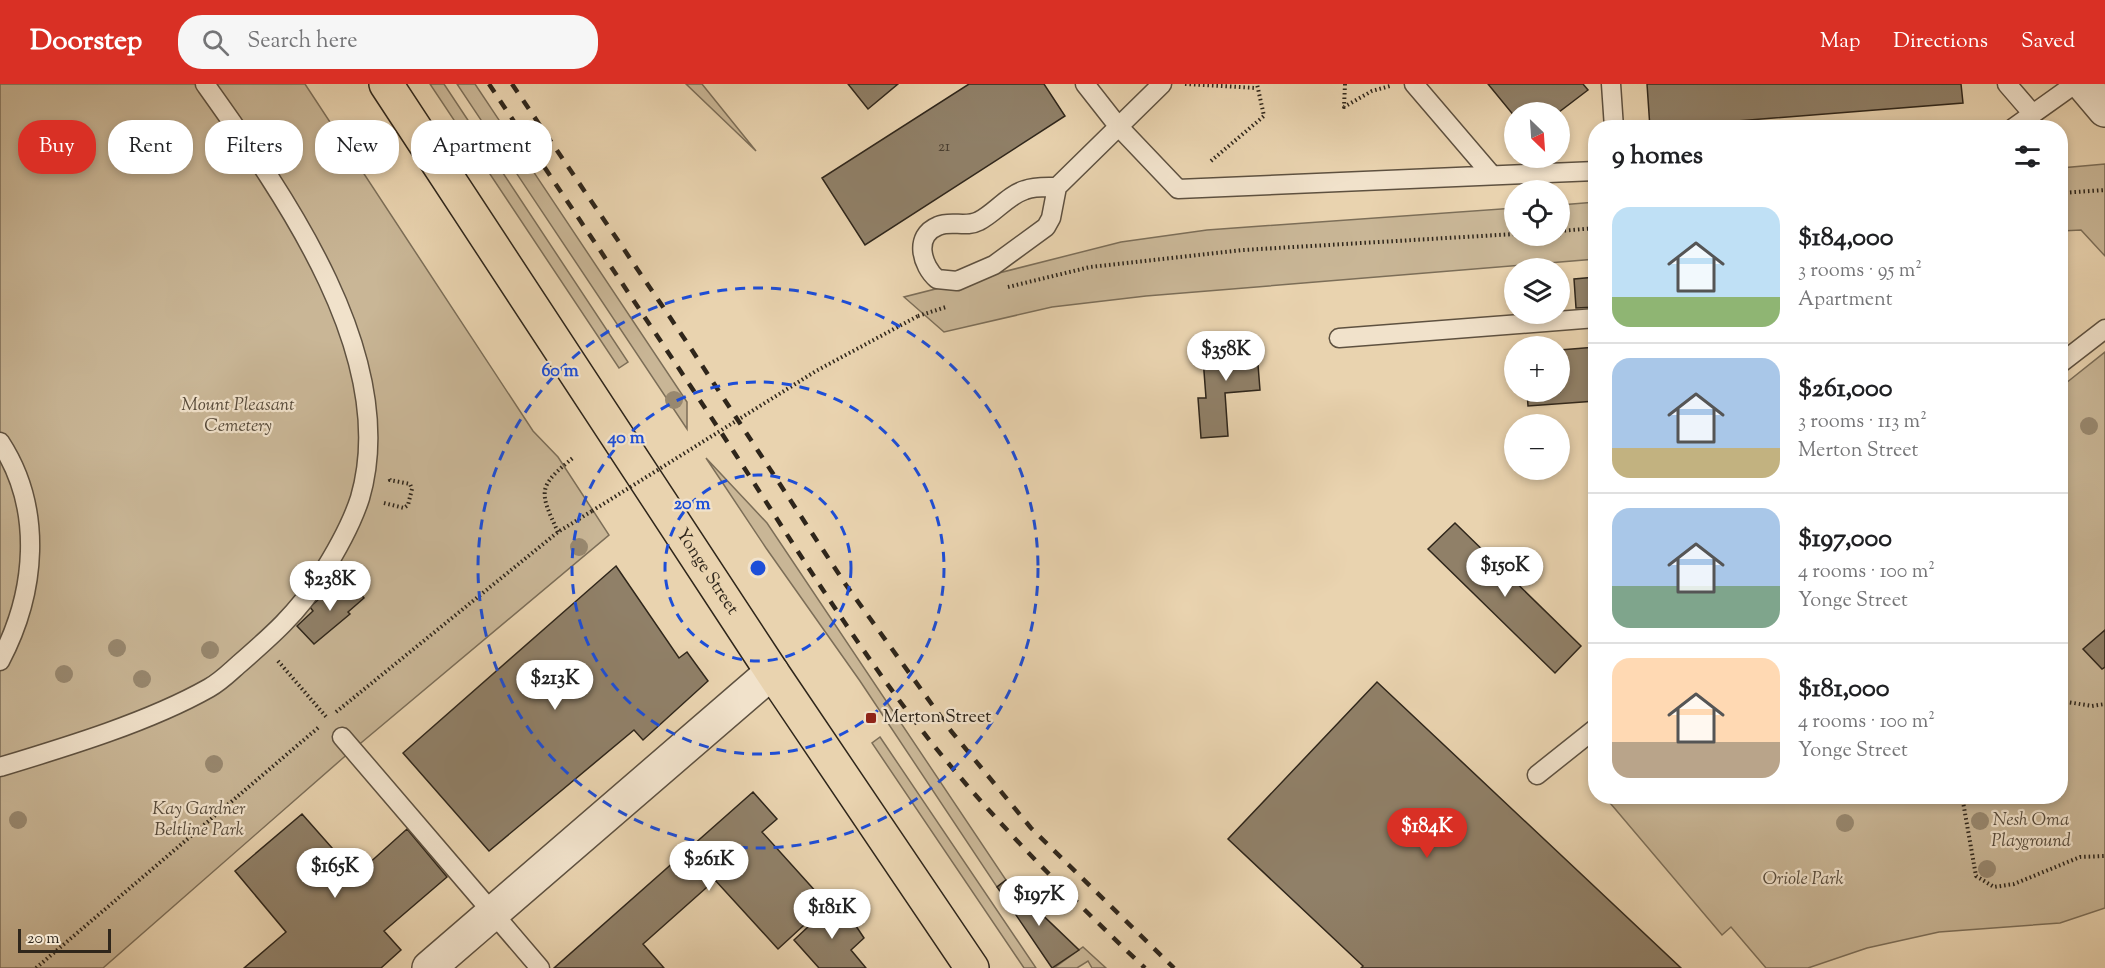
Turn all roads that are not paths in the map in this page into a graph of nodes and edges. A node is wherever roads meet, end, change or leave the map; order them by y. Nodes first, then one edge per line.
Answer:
1 (205, 84) edge
2 (386, 84) edge
3 (1084, 84) edge
4 (1162, 84) edge
5 (1414, 84) edge
6 (1611, 84) edge
7 (2007, 84) edge
8 (2075, 84) edge
9 (2083, 84) edge
10 (2105, 110) edge
11 (2032, 113) junction
12 (1613, 120) edge
13 (2023, 120) edge
14 (1118, 126) junction
15 (1588, 171) edge
16 (1491, 174) junction
17 (1057, 187) junction
18 (1588, 319) edge
19 (2105, 329) edge
20 (1339, 338) dead end
21 (2068, 358) edge
22 (0, 442) edge
23 (0, 661) edge
24 (772, 672) junction
25 (1588, 734) edge
26 (342, 737) dead end
27 (0, 766) edge
28 (1537, 775) dead end
29 (493, 913) junction
30 (429, 968) edge
31 (540, 968) edge
32 (972, 968) edge

1 - 27 lane
2 - 24 main road, Yonge Street
3 - 14 lane
4 - 14 lane
5 - 16 lane
6 - 12 lane
7 - 11 lane
8 - 11 lane
9 - 10 street
11 - 13 lane
14 - 16 lane
14 - 17 lane
15 - 16 lane
17 - 17 lane
18 - 20 lane
19 - 21 lane
22 - 23 lane
24 - 29 street
24 - 32 main road, Yonge Street
25 - 28 lane
26 - 29 lane
29 - 30 street
29 - 31 lane

